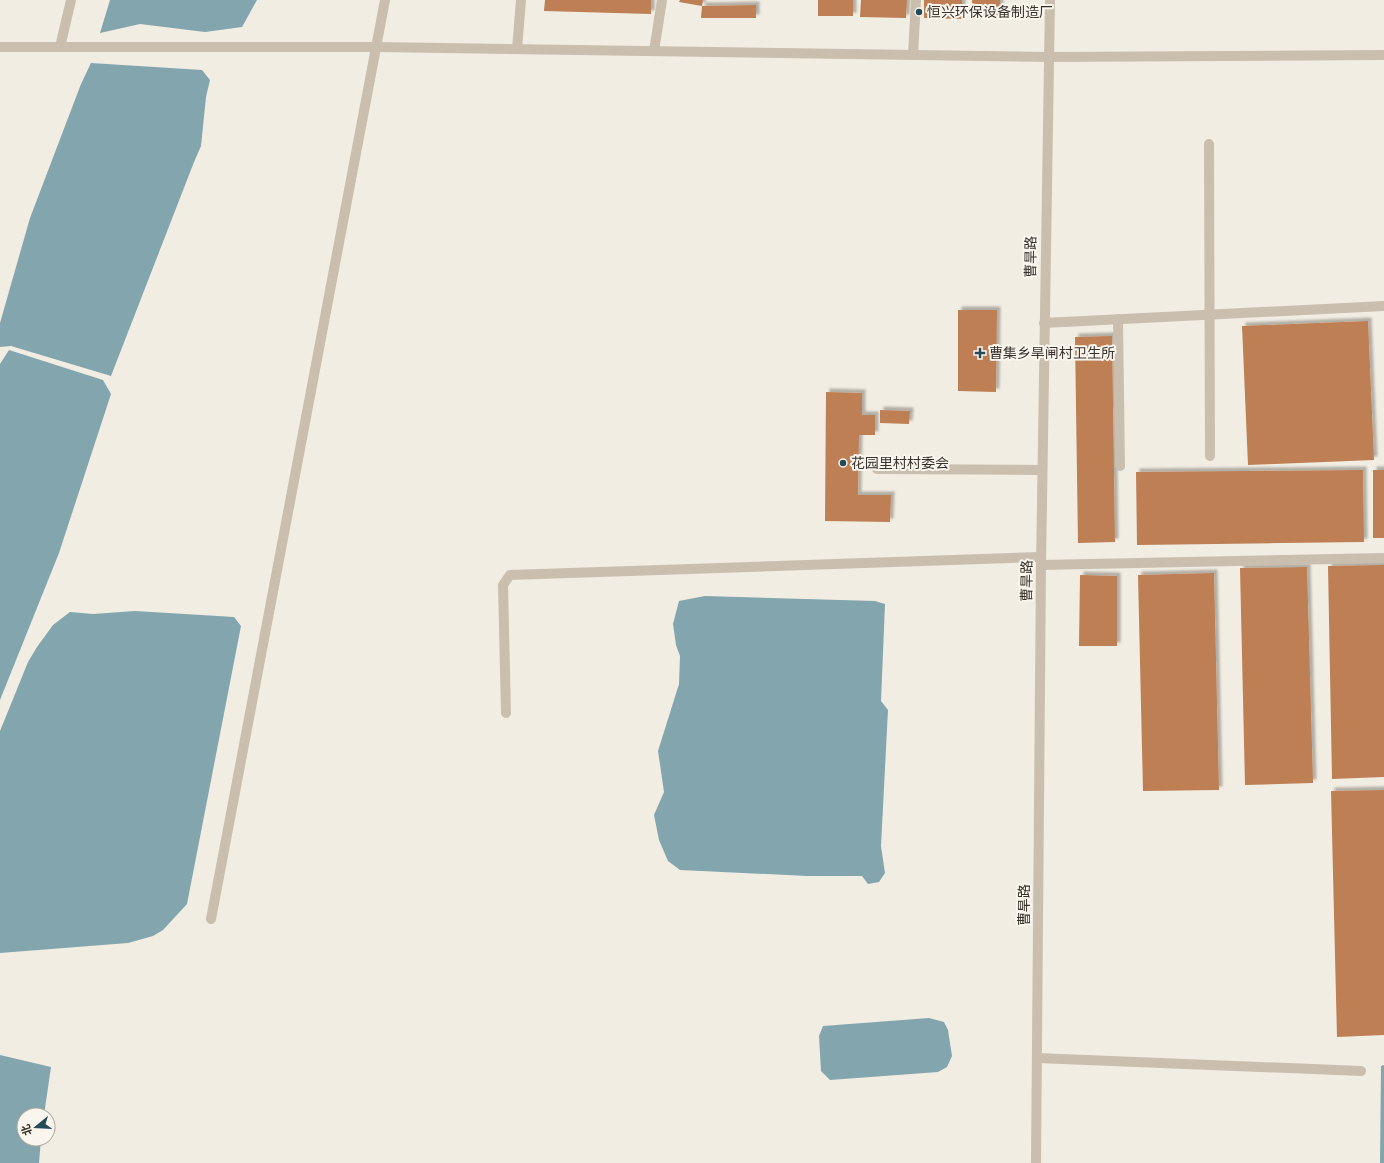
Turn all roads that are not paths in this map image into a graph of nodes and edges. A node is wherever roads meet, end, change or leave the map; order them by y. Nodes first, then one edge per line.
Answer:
1 (71, 0) edge
2 (385, 0) edge
3 (521, 0) edge
4 (662, 0) edge
5 (916, 0) edge
6 (1050, 0) edge
7 (0, 47) edge
8 (60, 47) junction
9 (376, 47) junction
10 (517, 49) junction
11 (654, 51) junction
12 (913, 55) junction
13 (1384, 55) edge
14 (1048, 57) junction
15 (1209, 144) dead end
16 (1384, 306) edge
17 (1210, 315) junction
18 (1118, 319) junction
19 (1044, 323) junction
20 (1210, 456) dead end
21 (1120, 466) dead end
22 (877, 469) dead end
23 (1042, 470) junction
24 (1384, 558) edge
25 (1041, 561) junction
26 (506, 713) dead end
27 (211, 919) dead end
28 (1037, 1058) junction
29 (1361, 1071) dead end
30 (1036, 1163) edge

1 - 8 street
2 - 9 street
3 - 10 street
4 - 11 street
5 - 12 street
6 - 14 street, 曹旱路
7 - 8 street
8 - 9 street
9 - 10 street
9 - 27 street
10 - 11 street
11 - 12 street
12 - 14 street
13 - 14 street
14 - 19 street, 曹旱路
15 - 17 street
16 - 17 street
17 - 18 street
17 - 20 street
18 - 19 street
18 - 21 street
19 - 23 street, 曹旱路
22 - 23 street
23 - 25 street, 曹旱路
24 - 25 street
25 - 26 street
25 - 28 street, 曹旱路
28 - 29 street
28 - 30 street, 曹旱路

